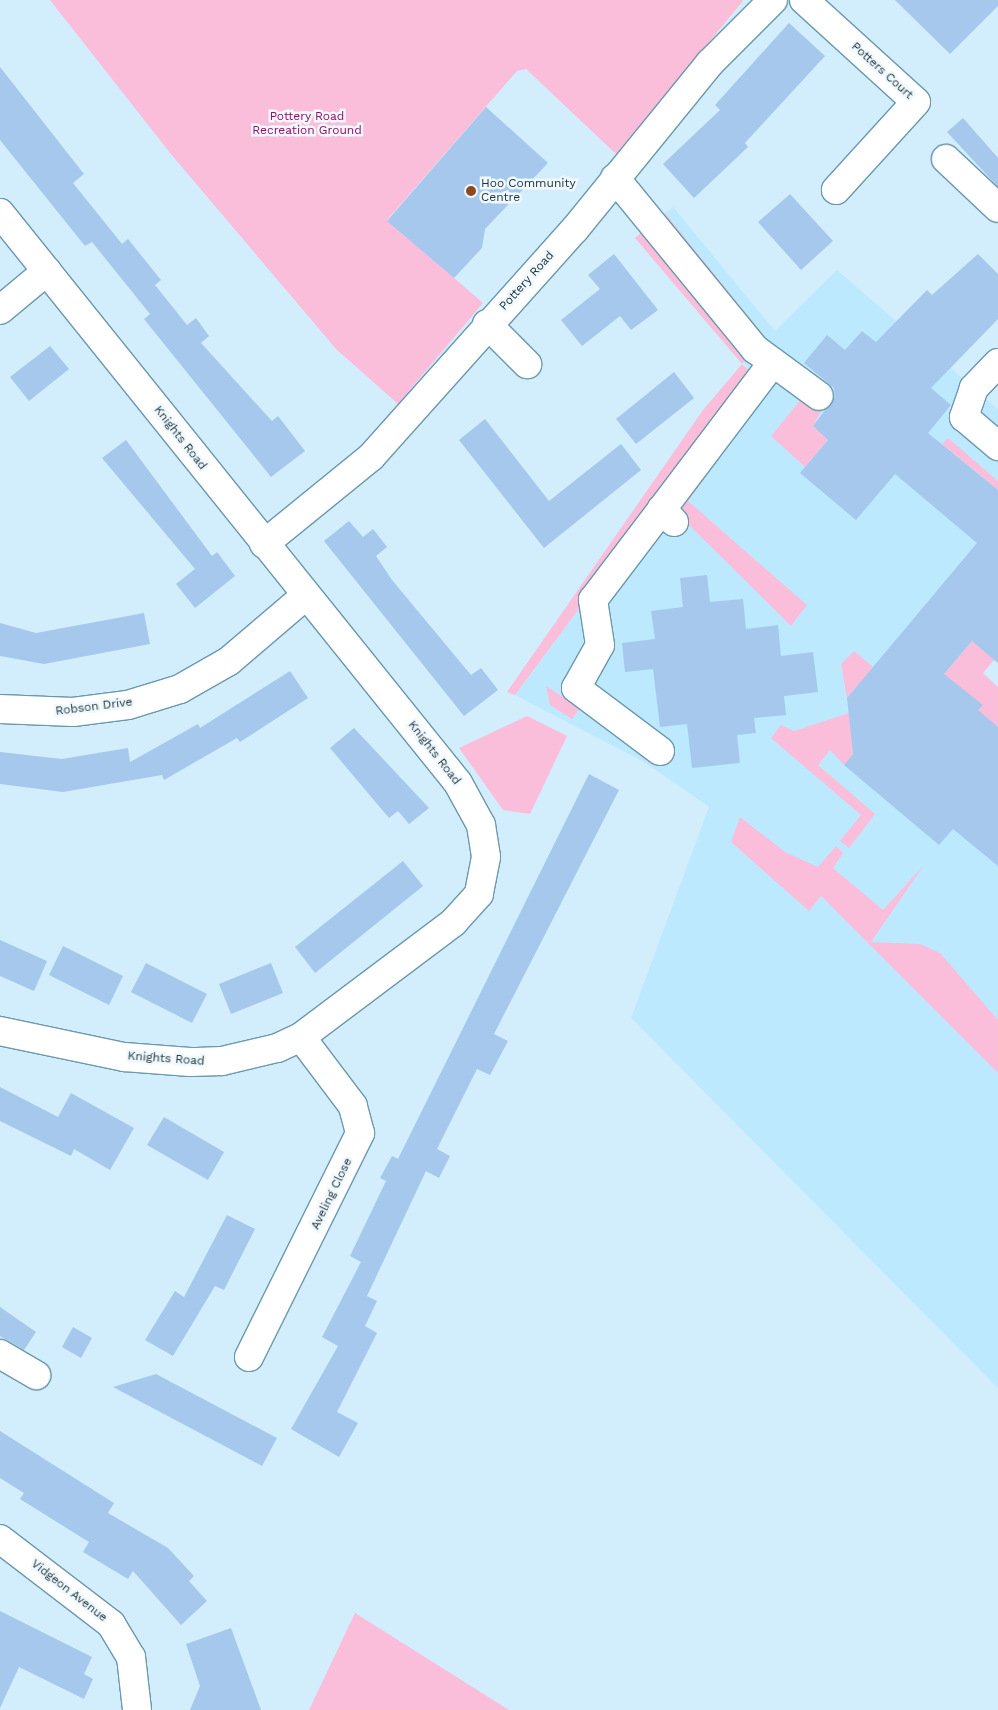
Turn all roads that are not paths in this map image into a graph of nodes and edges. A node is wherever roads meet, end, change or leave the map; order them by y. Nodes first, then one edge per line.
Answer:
1 (773, 0) edge
2 (804, 0) edge
3 (946, 159) dead end
4 (615, 178) junction
5 (836, 190) dead end
6 (998, 208) edge
7 (0, 213) edge
8 (47, 271) junction
9 (0, 310) edge
10 (487, 324) junction
11 (773, 362) junction
12 (527, 364) dead end
13 (991, 371) edge
14 (819, 396) dead end
15 (998, 446) edge
16 (264, 544) junction
17 (305, 596) junction
18 (0, 709) edge
19 (660, 751) dead end
20 (0, 1031) edge
21 (301, 1037) junction
22 (0, 1354) edge
23 (249, 1357) dead end
24 (36, 1375) dead end
25 (0, 1539) edge
26 (137, 1710) edge

1 - 4 street, Pottery Road
2 - 5 street, Potters Court
3 - 6 street
4 - 10 street, Pottery Road
4 - 11 street
7 - 8 street, Knights Road
8 - 9 street
8 - 16 street, Knights Road
10 - 12 street
10 - 16 street, Pottery Road
11 - 14 street
11 - 19 street
13 - 15 street
16 - 17 street, Knights Road
17 - 18 street, Robson Drive
17 - 21 street, Knights Road
20 - 21 street, Knights Road
21 - 23 street, Aveling Close
22 - 24 street
25 - 26 street, Vidgeon Avenue

